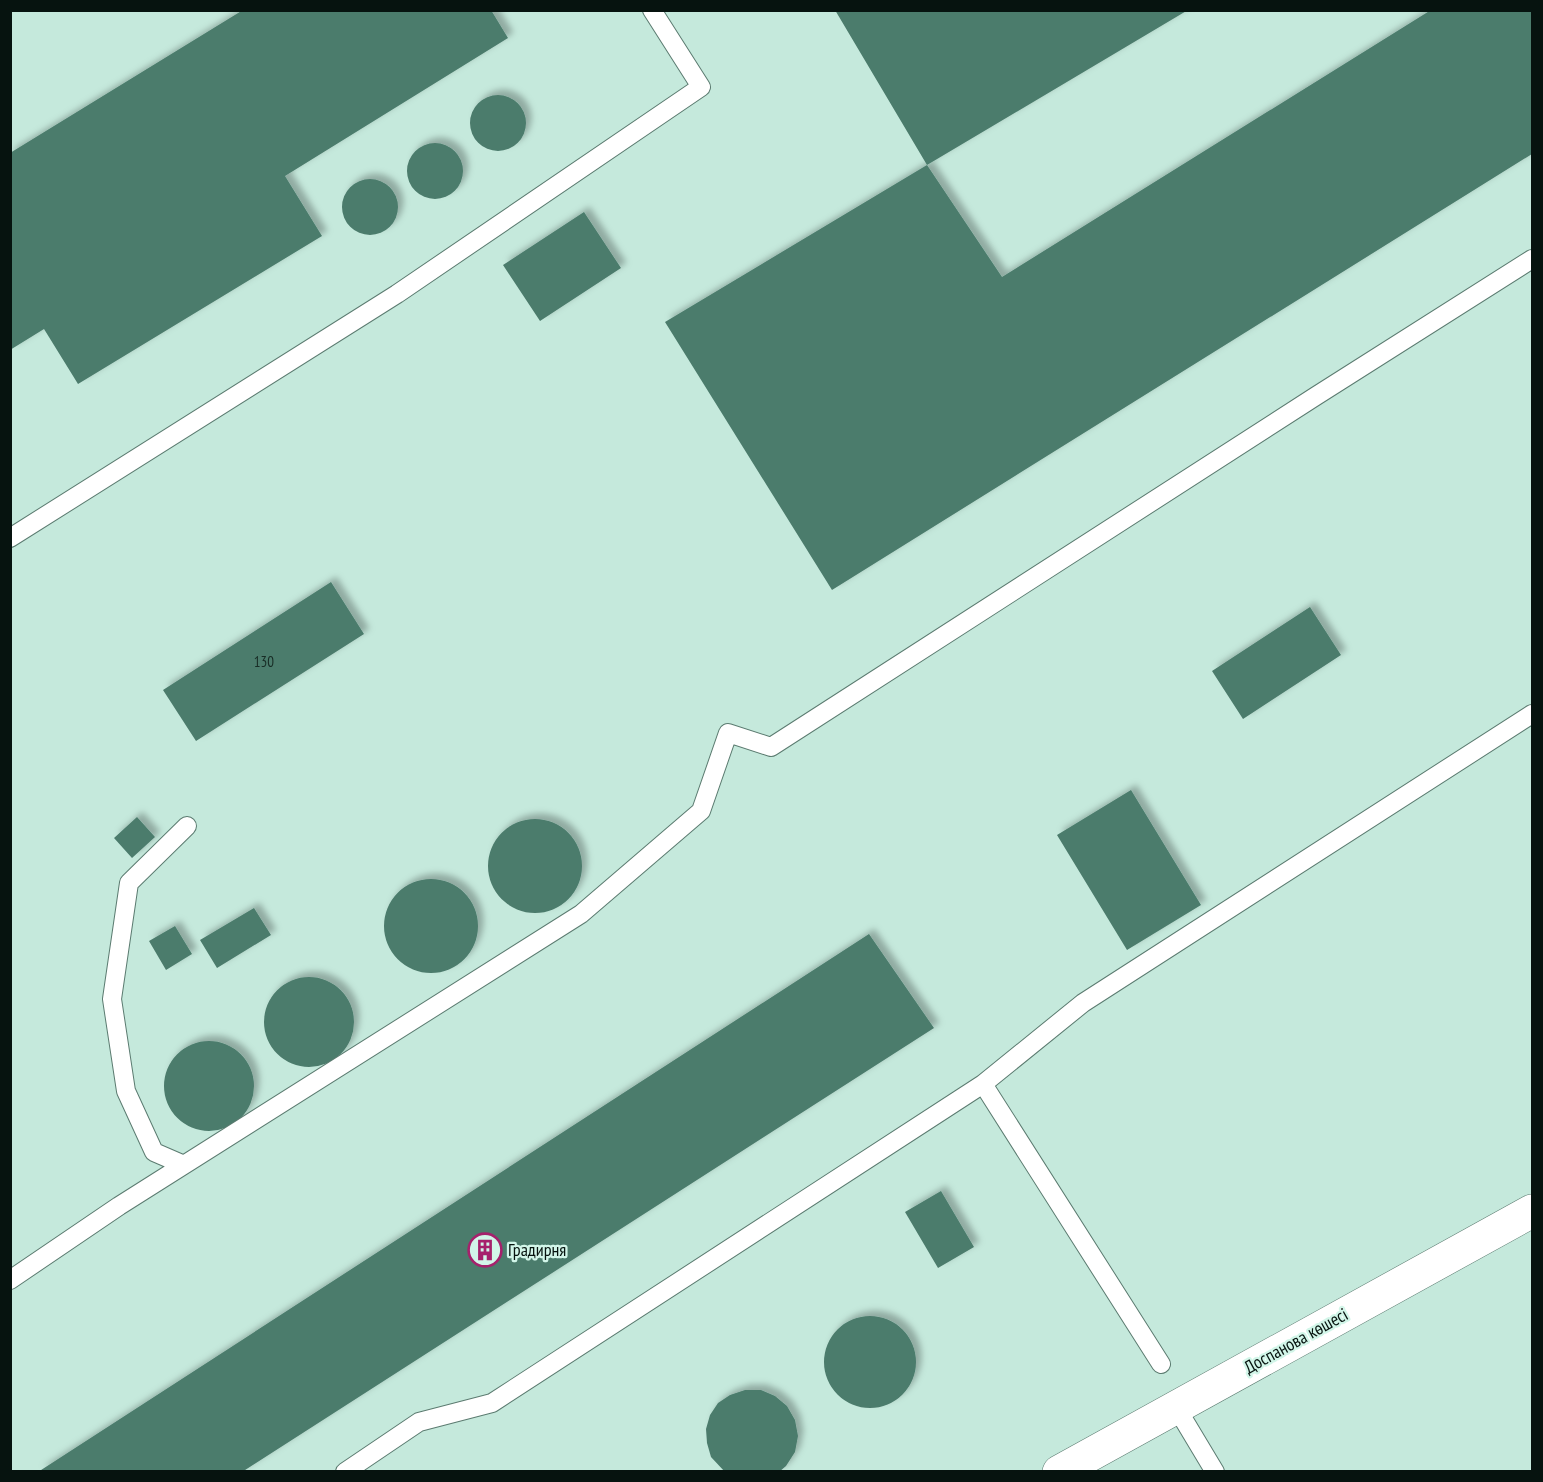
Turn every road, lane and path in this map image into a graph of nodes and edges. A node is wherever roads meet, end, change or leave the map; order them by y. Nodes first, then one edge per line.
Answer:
1 (652, 10) edge
2 (1533, 259) edge
3 (10, 538) edge
4 (1533, 714) edge
5 (188, 826) dead end
6 (982, 1084) junction
7 (184, 1165) junction
8 (1533, 1211) edge
9 (10, 1280) edge
10 (1161, 1364) dead end
11 (1176, 1407) junction
12 (345, 1472) edge
13 (1059, 1472) edge
14 (1215, 1472) edge

1 - 3 lane
2 - 7 lane
4 - 6 lane
5 - 7 lane
6 - 10 lane
6 - 12 lane
7 - 9 lane
8 - 11 street, Доспанова көшесі
11 - 13 street, Доспанова көшесі
11 - 14 lane

